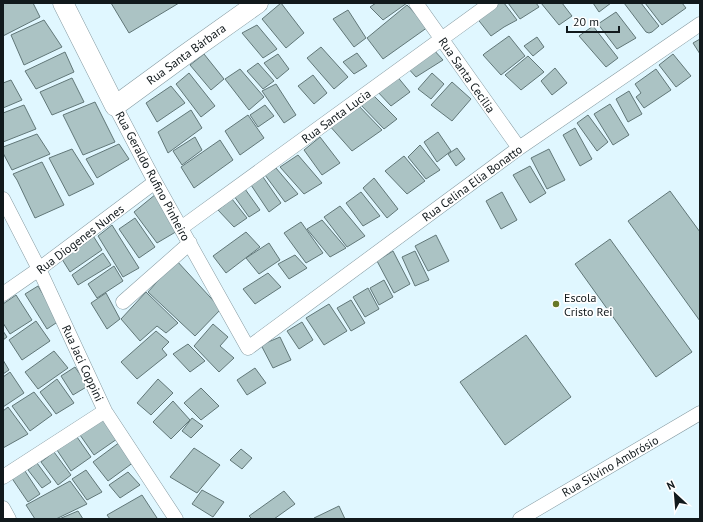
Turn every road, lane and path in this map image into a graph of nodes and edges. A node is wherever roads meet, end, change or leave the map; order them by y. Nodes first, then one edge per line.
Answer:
1 (63, 3) edge
2 (258, 3) edge
3 (416, 3) edge
4 (491, 3) edge
5 (700, 24) edge
6 (441, 39) junction
7 (115, 106) junction
8 (519, 148) junction
9 (155, 182) junction
10 (3, 199) edge
11 (181, 228) junction
12 (190, 243) junction
13 (39, 270) junction
14 (3, 294) edge
15 (123, 302) dead end
16 (248, 348) joint
17 (105, 411) junction
18 (700, 414) edge
19 (3, 477) edge
20 (3, 508) edge
21 (9, 519) edge
22 (176, 519) edge
23 (520, 519) edge

1 - 7 street, Rua Geraldo Rufino Pinheiro
2 - 7 street, Rua Santa Bárbara
3 - 6 street, Rua Santa Cecília
4 - 6 street, Rua Santa Lucia
5 - 8 street, Rua Celina Elia Bonatto
6 - 8 street, Rua Santa Cecília
6 - 11 street, Rua Santa Lucia
7 - 9 street, Rua Geraldo Rufino Pinheiro
8 - 16 street, Rua Celina Elia Bonatto
9 - 11 street, Rua Geraldo Rufino Pinheiro
9 - 13 street, Rua Diogenes Nunes
10 - 13 street, Rua Jaci Coppini
11 - 12 street, Rua Geraldo Rufino Pinheiro
12 - 15 street
12 - 16 street, Rua Geraldo Rufino Pinheiro
13 - 14 street, Rua Diogenes Nunes
13 - 17 street, Rua Jaci Coppini
17 - 19 street
17 - 22 street, Rua Jaci Coppini
18 - 23 street, Rua Silvino Ambrósio
20 - 21 street

